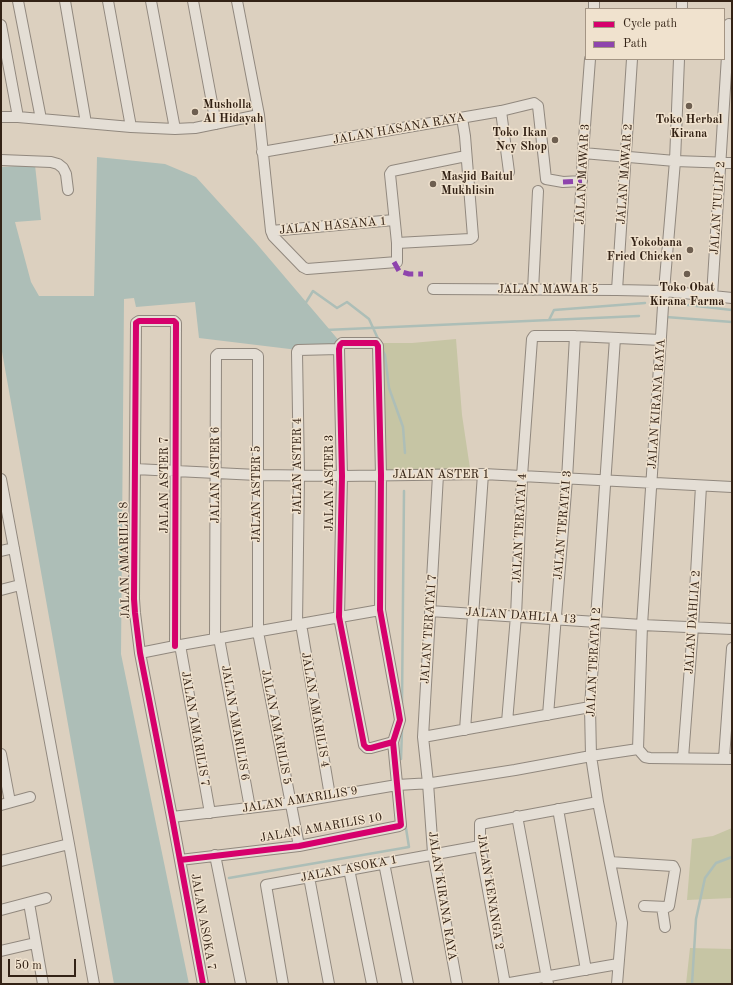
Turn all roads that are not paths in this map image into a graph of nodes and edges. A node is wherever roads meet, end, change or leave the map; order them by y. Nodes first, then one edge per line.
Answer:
1 (18, 1) edge
2 (65, 1) edge
3 (108, 1) edge
4 (151, 1) edge
5 (193, 1) edge
6 (237, 1) edge
7 (728, 23) edge
8 (1, 24) edge
9 (590, 60) edge
10 (632, 60) edge
11 (679, 60) edge
12 (501, 111) junction
13 (259, 115) junction
14 (1, 117) edge
15 (18, 117) junction
16 (462, 118) junction
17 (41, 119) junction
18 (86, 123) junction
19 (216, 124) junction
20 (131, 127) junction
21 (175, 129) junction
22 (262, 152) junction
23 (583, 153) junction
24 (466, 156) junction
25 (626, 157) junction
26 (1, 160) edge
27 (675, 161) junction
28 (721, 162) junction
29 (732, 163) edge
30 (509, 172) dead end
31 (582, 181) junction
32 (68, 190) dead end
33 (538, 191) dead end
34 (394, 220) junction
35 (271, 232) junction
36 (397, 243) junction
37 (433, 289) dead end
38 (533, 290) junction
39 (576, 290) junction
40 (617, 290) junction
41 (664, 291) junction
42 (712, 296) junction
43 (732, 298) edge
44 (136, 323) joint
45 (575, 336) junction
46 (615, 338) junction
47 (661, 340) junction
48 (339, 349) junction
49 (258, 356) joint
50 (135, 469) junction
51 (176, 471) junction
52 (216, 473) junction
53 (482, 474) junction
54 (257, 475) junction
55 (299, 475) junction
56 (381, 475) junction
57 (438, 475) junction
58 (342, 476) junction
59 (522, 476) junction
60 (1, 479) edge
61 (567, 480) junction
62 (605, 481) junction
63 (652, 483) junction
64 (701, 486) junction
65 (732, 487) edge
66 (14, 548) junction
67 (1, 551) edge
68 (20, 585) junction
69 (1, 590) edge
70 (380, 610) junction
71 (430, 611) junction
72 (473, 613) junction
73 (516, 616) junction
74 (339, 617) junction
75 (555, 618) junction
76 (596, 621) junction
77 (299, 624) junction
78 (642, 625) junction
79 (693, 627) junction
80 (732, 629) edge
81 (258, 632) junction
82 (217, 639) junction
83 (177, 646) junction
84 (732, 648) edge
85 (140, 653) junction
86 (590, 707) junction
87 (548, 715) junction
88 (507, 722) junction
89 (466, 730) junction
90 (423, 737) junction
91 (393, 742) junction
92 (638, 749) junction
93 (591, 756) junction
94 (683, 758) junction
95 (1, 759) edge
96 (728, 759) edge
97 (428, 783) junction
98 (397, 785) junction
99 (330, 796) junction
100 (30, 797) dead end
101 (598, 802) junction
102 (5, 803) edge
103 (291, 803) junction
104 (250, 808) junction
105 (558, 809) junction
106 (210, 813) junction
107 (517, 816) junction
108 (172, 817) junction
109 (69, 844) junction
110 (299, 846) junction
111 (480, 846) junction
112 (433, 853) junction
113 (215, 855) junction
114 (180, 860) junction
115 (1, 862) edge
116 (384, 862) junction
117 (610, 862) junction
118 (349, 869) junction
119 (309, 877) junction
120 (46, 898) dead end
121 (29, 903) junction
122 (644, 906) dead end
123 (662, 907) junction
124 (1, 910) edge
125 (665, 927) dead end
126 (35, 943) junction
127 (1, 951) edge
128 (618, 964) junction
129 (586, 970) junction
130 (547, 980) edge
131 (43, 984) edge
132 (94, 984) edge
133 (203, 984) edge
134 (241, 984) edge
135 (283, 984) edge
136 (329, 984) edge
137 (372, 984) edge
138 (408, 984) edge
139 (457, 984) edge
140 (505, 984) edge
141 (617, 984) edge

1 - 17 street
2 - 18 street
3 - 20 street
4 - 21 street
5 - 19 street
6 - 13 street
7 - 28 street, JALAN TULIP 2
8 - 15 street
9 - 23 street, JALAN MAWAR 3
10 - 25 street, JALAN MAWAR 2
11 - 27 street, JALAN KIRANA RAYA
12 - 16 street, JALAN HASANA RAYA
12 - 30 street
12 - 31 street, JALAN HASANA RAYA
13 - 19 street
13 - 22 street
14 - 15 street
15 - 17 street
16 - 22 street, JALAN HASANA RAYA
16 - 24 street
17 - 18 street
18 - 20 street
19 - 21 street
20 - 21 street
22 - 35 street
23 - 25 street
23 - 31 street, JALAN MAWAR 3
24 - 34 street
24 - 36 street
25 - 27 street
25 - 40 street, JALAN MAWAR 2
26 - 32 street
27 - 28 street
27 - 41 street, JALAN KIRANA RAYA
28 - 29 street
28 - 42 street, JALAN TULIP 2
31 - 39 street, JALAN MAWAR 3
33 - 38 street
34 - 35 street, JALAN HASANA 1
34 - 36 street
35 - 36 street
37 - 38 street, JALAN MAWAR 5
38 - 39 street, JALAN MAWAR 5
39 - 40 street, JALAN MAWAR 5
40 - 41 street, JALAN MAWAR 5
41 - 42 street, JALAN MAWAR 5
41 - 47 street, JALAN KIRANA RAYA
42 - 43 street, JALAN MAWAR 5
44 - 50 street, JALAN AMARILIS 8
44 - 51 street, JALAN ASTER 7
45 - 46 street
45 - 59 street, JALAN TERATAI 4
45 - 61 street, JALAN TERATAI 3
46 - 47 street
46 - 62 street, JALAN TERATAI 2
47 - 63 street, JALAN KIRANA RAYA
48 - 55 street, JALAN ASTER 4
48 - 56 street
48 - 58 street, JALAN ASTER 3
49 - 52 street, JALAN ASTER 6
49 - 54 street, JALAN ASTER 5
50 - 51 street, JALAN ASTER 1
50 - 85 street, JALAN AMARILIS 8
51 - 52 street, JALAN ASTER 1
51 - 83 street, JALAN ASTER 7
52 - 54 street, JALAN ASTER 1
52 - 82 street, JALAN ASTER 6
53 - 57 street, JALAN ASTER 1
53 - 59 street, JALAN ASTER 1
53 - 72 street
54 - 55 street, JALAN ASTER 1
54 - 81 street, JALAN ASTER 5
55 - 58 street, JALAN ASTER 1
55 - 77 street, JALAN ASTER 4
56 - 57 street, JALAN ASTER 1
56 - 58 street, JALAN ASTER 1
56 - 70 street
57 - 71 street, JALAN TERATAI 7
58 - 74 street, JALAN ASTER 3
59 - 61 street, JALAN ASTER 1
59 - 73 street, JALAN TERATAI 4
60 - 66 street
61 - 62 street, JALAN ASTER 1
61 - 75 street, JALAN TERATAI 3
62 - 63 street, JALAN ASTER 1
62 - 76 street, JALAN TERATAI 2
63 - 64 street, JALAN ASTER 1
63 - 78 street, JALAN KIRANA RAYA
64 - 65 street, JALAN ASTER 1
64 - 79 street, JALAN DAHLIA 2
66 - 67 street
66 - 68 street
68 - 69 street
68 - 109 street
70 - 74 street
70 - 91 street
71 - 72 street, JALAN DAHLIA 13
71 - 90 street, JALAN TERATAI 7
72 - 73 street, JALAN DAHLIA 13
72 - 89 street
73 - 75 street, JALAN DAHLIA 13
73 - 88 street, JALAN TERATAI 4
74 - 77 street
74 - 91 street, JALAN ASTER 3
75 - 76 street, JALAN DAHLIA 13
75 - 87 street, JALAN TERATAI 3
76 - 78 street, JALAN DAHLIA 13
76 - 86 street, JALAN TERATAI 2
77 - 81 street
77 - 99 street, JALAN AMARILIS 4
78 - 79 street, JALAN DAHLIA 13
78 - 92 street, JALAN KIRANA RAYA
79 - 80 street, JALAN DAHLIA 13
79 - 94 street, JALAN DAHLIA 2
81 - 82 street
81 - 103 street, JALAN AMARILIS 5
82 - 83 street
82 - 104 street, JALAN AMARILIS 6
83 - 85 street
83 - 106 street, JALAN AMARILIS 7
84 - 96 street
85 - 108 street, JALAN AMARILIS 8
86 - 87 street
86 - 93 street, JALAN TERATAI 2
87 - 88 street
88 - 89 street
89 - 90 street
90 - 97 street, JALAN TERATAI 7
91 - 98 street
92 - 93 street, JALAN AMARILIS 9
92 - 94 street
93 - 97 street, JALAN AMARILIS 9
93 - 101 street, JALAN TERATAI 2
94 - 96 street
95 - 102 street
97 - 98 street, JALAN AMARILIS 9
97 - 112 street, JALAN KIRANA RAYA
98 - 99 street, JALAN AMARILIS 9
98 - 110 street, JALAN AMARILIS 10
99 - 103 street, JALAN AMARILIS 9
100 - 102 street
101 - 105 street, JALAN KENANGA 2
101 - 117 street, JALAN TERATAI 2
103 - 104 street, JALAN AMARILIS 9
103 - 110 street, JALAN AMARILIS 5
104 - 106 street, JALAN AMARILIS 9
105 - 107 street, JALAN KENANGA 2
105 - 129 street
106 - 108 street, JALAN AMARILIS 9
107 - 111 street, JALAN KENANGA 2
107 - 130 street
108 - 114 street, JALAN ASOKA 7
109 - 115 street
109 - 132 street
110 - 113 street, JALAN AMARILIS 10
111 - 112 street, JALAN ASOKA 1
111 - 140 street, JALAN KENANGA 2
112 - 116 street, JALAN ASOKA 1
112 - 139 street, JALAN KIRANA RAYA
113 - 114 street, JALAN AMARILIS 10
113 - 134 street
114 - 133 street, JALAN ASOKA 7
116 - 118 street, JALAN ASOKA 1
116 - 138 street
117 - 123 street
117 - 128 street, JALAN TERATAI 2
118 - 119 street, JALAN ASOKA 1
118 - 137 street
119 - 135 street, JALAN ASOKA 1
119 - 136 street
120 - 121 street
121 - 124 street
121 - 126 street
122 - 123 street
123 - 125 street
126 - 127 street
126 - 131 street
128 - 129 street
128 - 141 street, JALAN TERATAI 2
129 - 130 street
130 - 140 street

